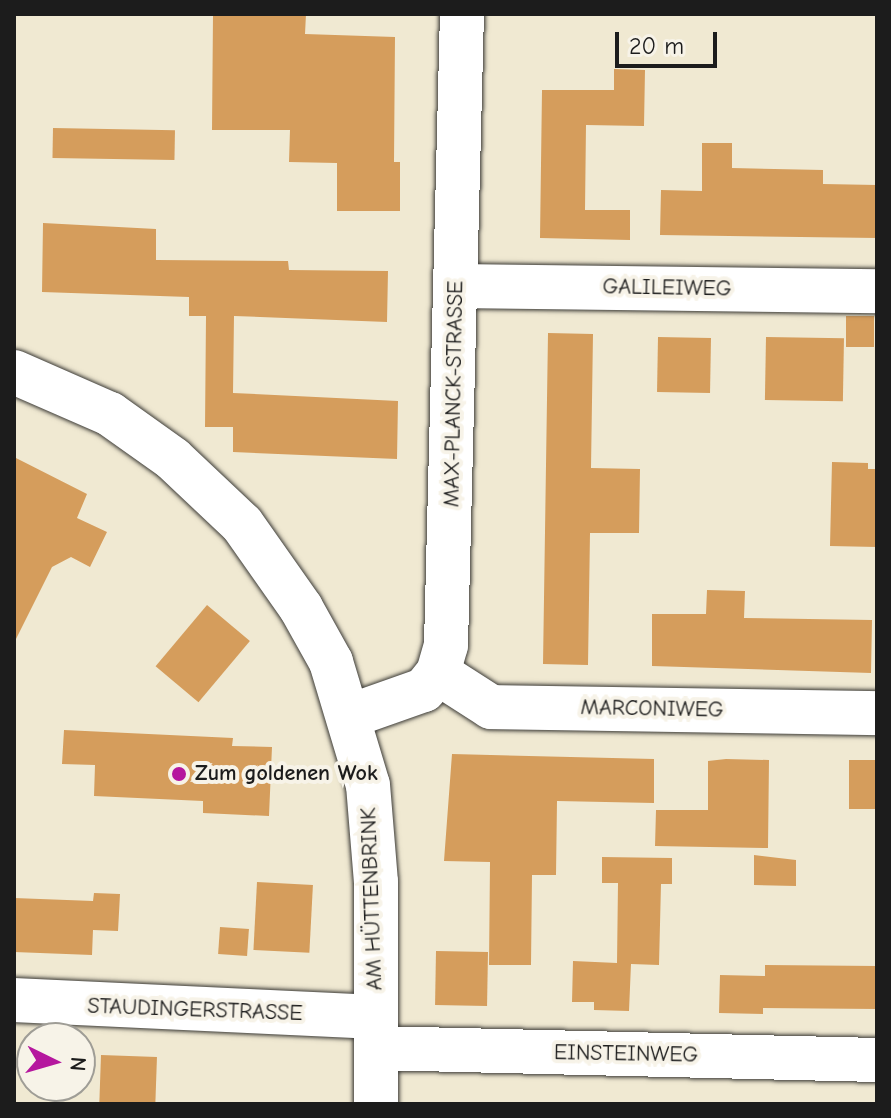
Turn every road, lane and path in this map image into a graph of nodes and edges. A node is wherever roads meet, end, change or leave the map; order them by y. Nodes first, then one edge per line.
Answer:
1 (462, 14) edge
2 (457, 286) junction
3 (877, 291) edge
4 (14, 372) edge
5 (438, 673) junction
6 (877, 713) edge
7 (350, 716) junction
8 (14, 1000) edge
9 (376, 1032) junction
10 (877, 1060) edge
11 (376, 1104) edge

1 - 2 street, MAX-PLANCK-STRASSE
2 - 3 street, GALILEIWEG
2 - 5 street, MAX-PLANCK-STRASSE
4 - 7 street, AM HÜTTENBRINK
5 - 6 street, MARCONIWEG
5 - 7 street
7 - 9 street, AM HÜTTENBRINK
8 - 9 street, STAUDINGERSTRASSE
9 - 10 street, EINSTEINWEG
9 - 11 street, AM HÜTTENBRINK

